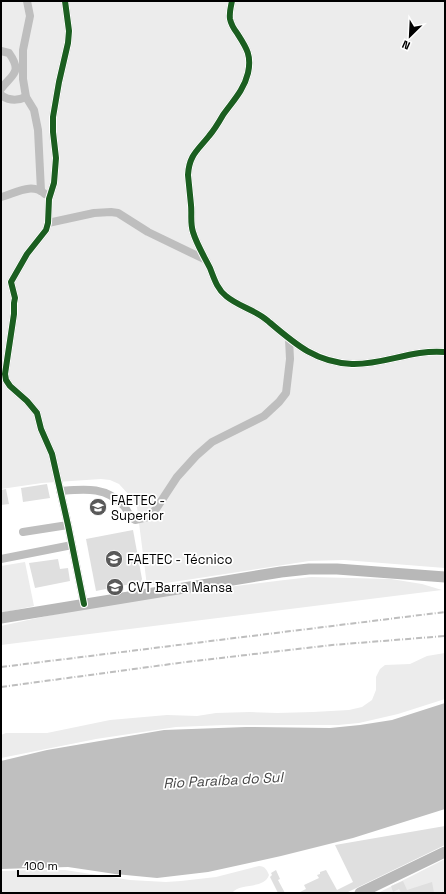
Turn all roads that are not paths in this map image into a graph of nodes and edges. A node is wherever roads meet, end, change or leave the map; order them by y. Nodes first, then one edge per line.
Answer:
1 (27, 1) edge
2 (64, 1) edge
3 (232, 1) edge
4 (1, 51) edge
5 (1, 89) edge
6 (1, 95) edge
7 (26, 97) junction
8 (41, 191) junction
9 (1, 197) edge
10 (49, 199) junction
11 (48, 223) junction
12 (206, 260) junction
13 (289, 339) junction
14 (445, 352) edge
15 (60, 488) junction
16 (68, 525) junction
17 (23, 532) dead end
18 (72, 545) junction
19 (1, 559) edge
20 (445, 578) edge
21 (84, 604) junction
22 (1, 618) edge
23 (445, 852) edge
24 (360, 893) edge

1 - 7 street
2 - 10 street
3 - 12 street
4 - 5 street
6 - 7 street
7 - 8 street
8 - 9 street
8 - 10 street
10 - 11 street
11 - 12 street
11 - 15 street
12 - 13 street
13 - 14 street
13 - 15 street
15 - 16 street
16 - 17 street
16 - 18 street
18 - 19 street
18 - 21 street
20 - 21 main road
21 - 22 main road
23 - 24 main road

